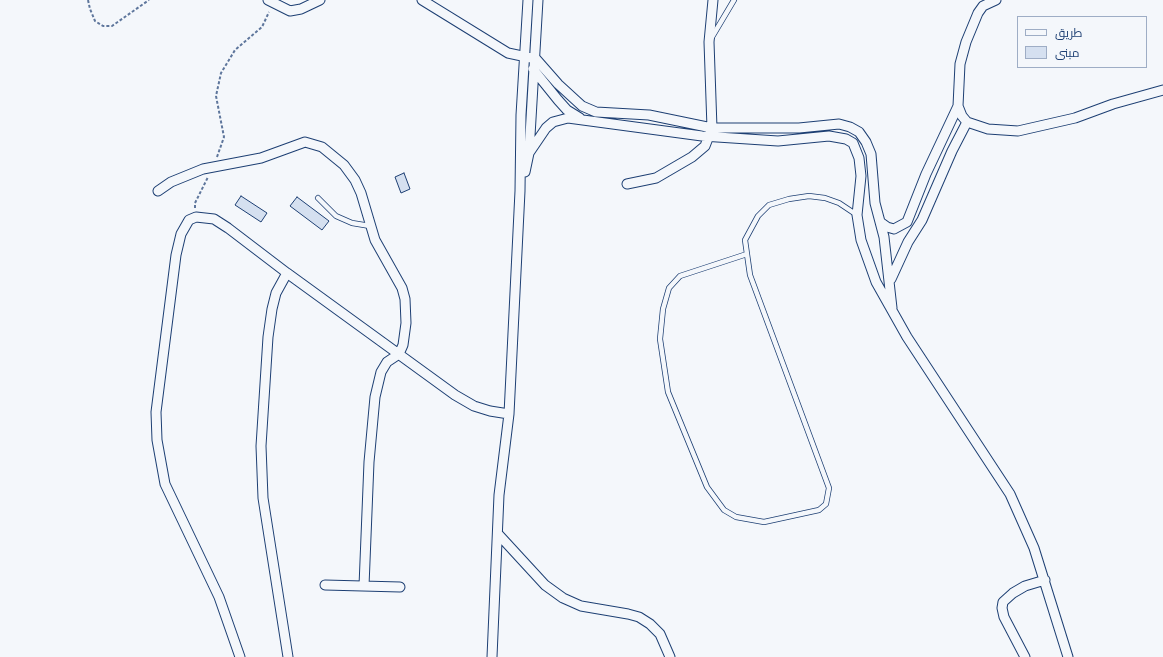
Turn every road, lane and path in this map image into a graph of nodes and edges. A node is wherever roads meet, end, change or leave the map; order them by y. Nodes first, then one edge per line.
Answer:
1 (88, 0) edge
2 (149, 0) edge
3 (320, 0) edge
4 (422, 0) edge
5 (528, 0) edge
6 (538, 0) edge
7 (734, 0) edge
8 (996, 0) edge
9 (270, 1) edge
10 (712, 1) edge
11 (709, 42) junction
12 (525, 56) junction
13 (536, 59) junction
14 (534, 70) junction
15 (1163, 90) edge
16 (958, 106) junction
17 (582, 120) junction
18 (967, 122) junction
19 (711, 132) junction
20 (529, 153) junction
21 (213, 167) junction
22 (627, 184) dead end
23 (158, 191) dead end
24 (520, 191) junction
25 (318, 198) dead end
26 (857, 215) junction
27 (196, 217) junction
28 (880, 222) junction
29 (370, 226) junction
30 (747, 254) junction
31 (287, 273) junction
32 (890, 281) junction
33 (892, 309) junction
34 (399, 354) junction
35 (509, 414) junction
36 (499, 535) junction
37 (1045, 580) junction
38 (325, 585) dead end
39 (364, 586) junction
40 (400, 587) dead end
41 (240, 657) edge
42 (288, 657) edge
43 (492, 657) edge
44 (670, 657) edge
45 (1026, 657) edge
46 (1068, 657) edge

1 - 2 path
3 - 9 street
4 - 12 street
5 - 12 street
6 - 13 street
7 - 11 lane
8 - 16 street
9 - 21 path
10 - 11 street
11 - 19 street
12 - 13 street
12 - 14 street
12 - 24 street
13 - 14 street
13 - 19 street
14 - 17 street
14 - 20 street
15 - 18 street
16 - 18 street
16 - 28 street
17 - 19 street
17 - 20 street
18 - 32 street
19 - 22 street
19 - 26 street
19 - 28 street
20 - 24 street
21 - 23 street
21 - 27 path
21 - 29 street
24 - 35 street
25 - 29 lane
26 - 30 lane
26 - 33 street
27 - 31 street
27 - 41 street
28 - 32 street
29 - 34 street
30 - 30 lane
31 - 34 street
31 - 42 street
32 - 33 street
33 - 37 street
34 - 35 street
34 - 39 street
35 - 36 street
36 - 43 street
36 - 44 street
37 - 45 street
37 - 46 street
38 - 39 street
39 - 40 street

